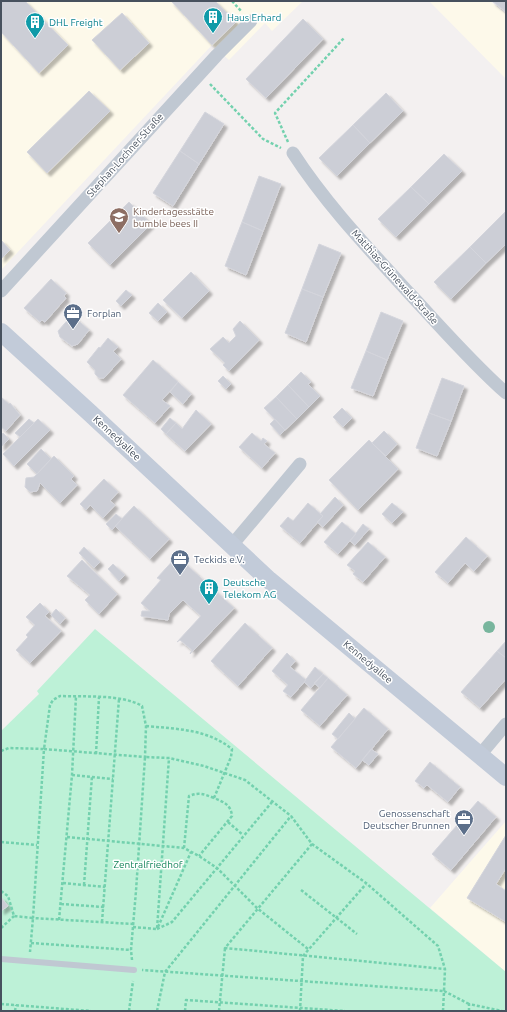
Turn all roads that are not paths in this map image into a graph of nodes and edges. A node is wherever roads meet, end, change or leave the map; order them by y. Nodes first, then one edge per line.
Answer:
1 (251, 21) dead end
2 (293, 153) road end
3 (1, 291) edge
4 (1, 332) edge
5 (506, 393) edge
6 (300, 464) dead end
7 (232, 545) junction
8 (506, 724) edge
9 (480, 755) junction
10 (506, 777) edge
11 (1, 959) edge
12 (134, 970) road end

1 - 3 street, Stephan-Lochner-Straße
2 - 5 street, Matthias-Grünewald-Straße
4 - 7 street, Kennedyallee
6 - 7 street
7 - 9 street, Kennedyallee
8 - 9 street
9 - 10 street, Kennedyallee
11 - 12 lane

